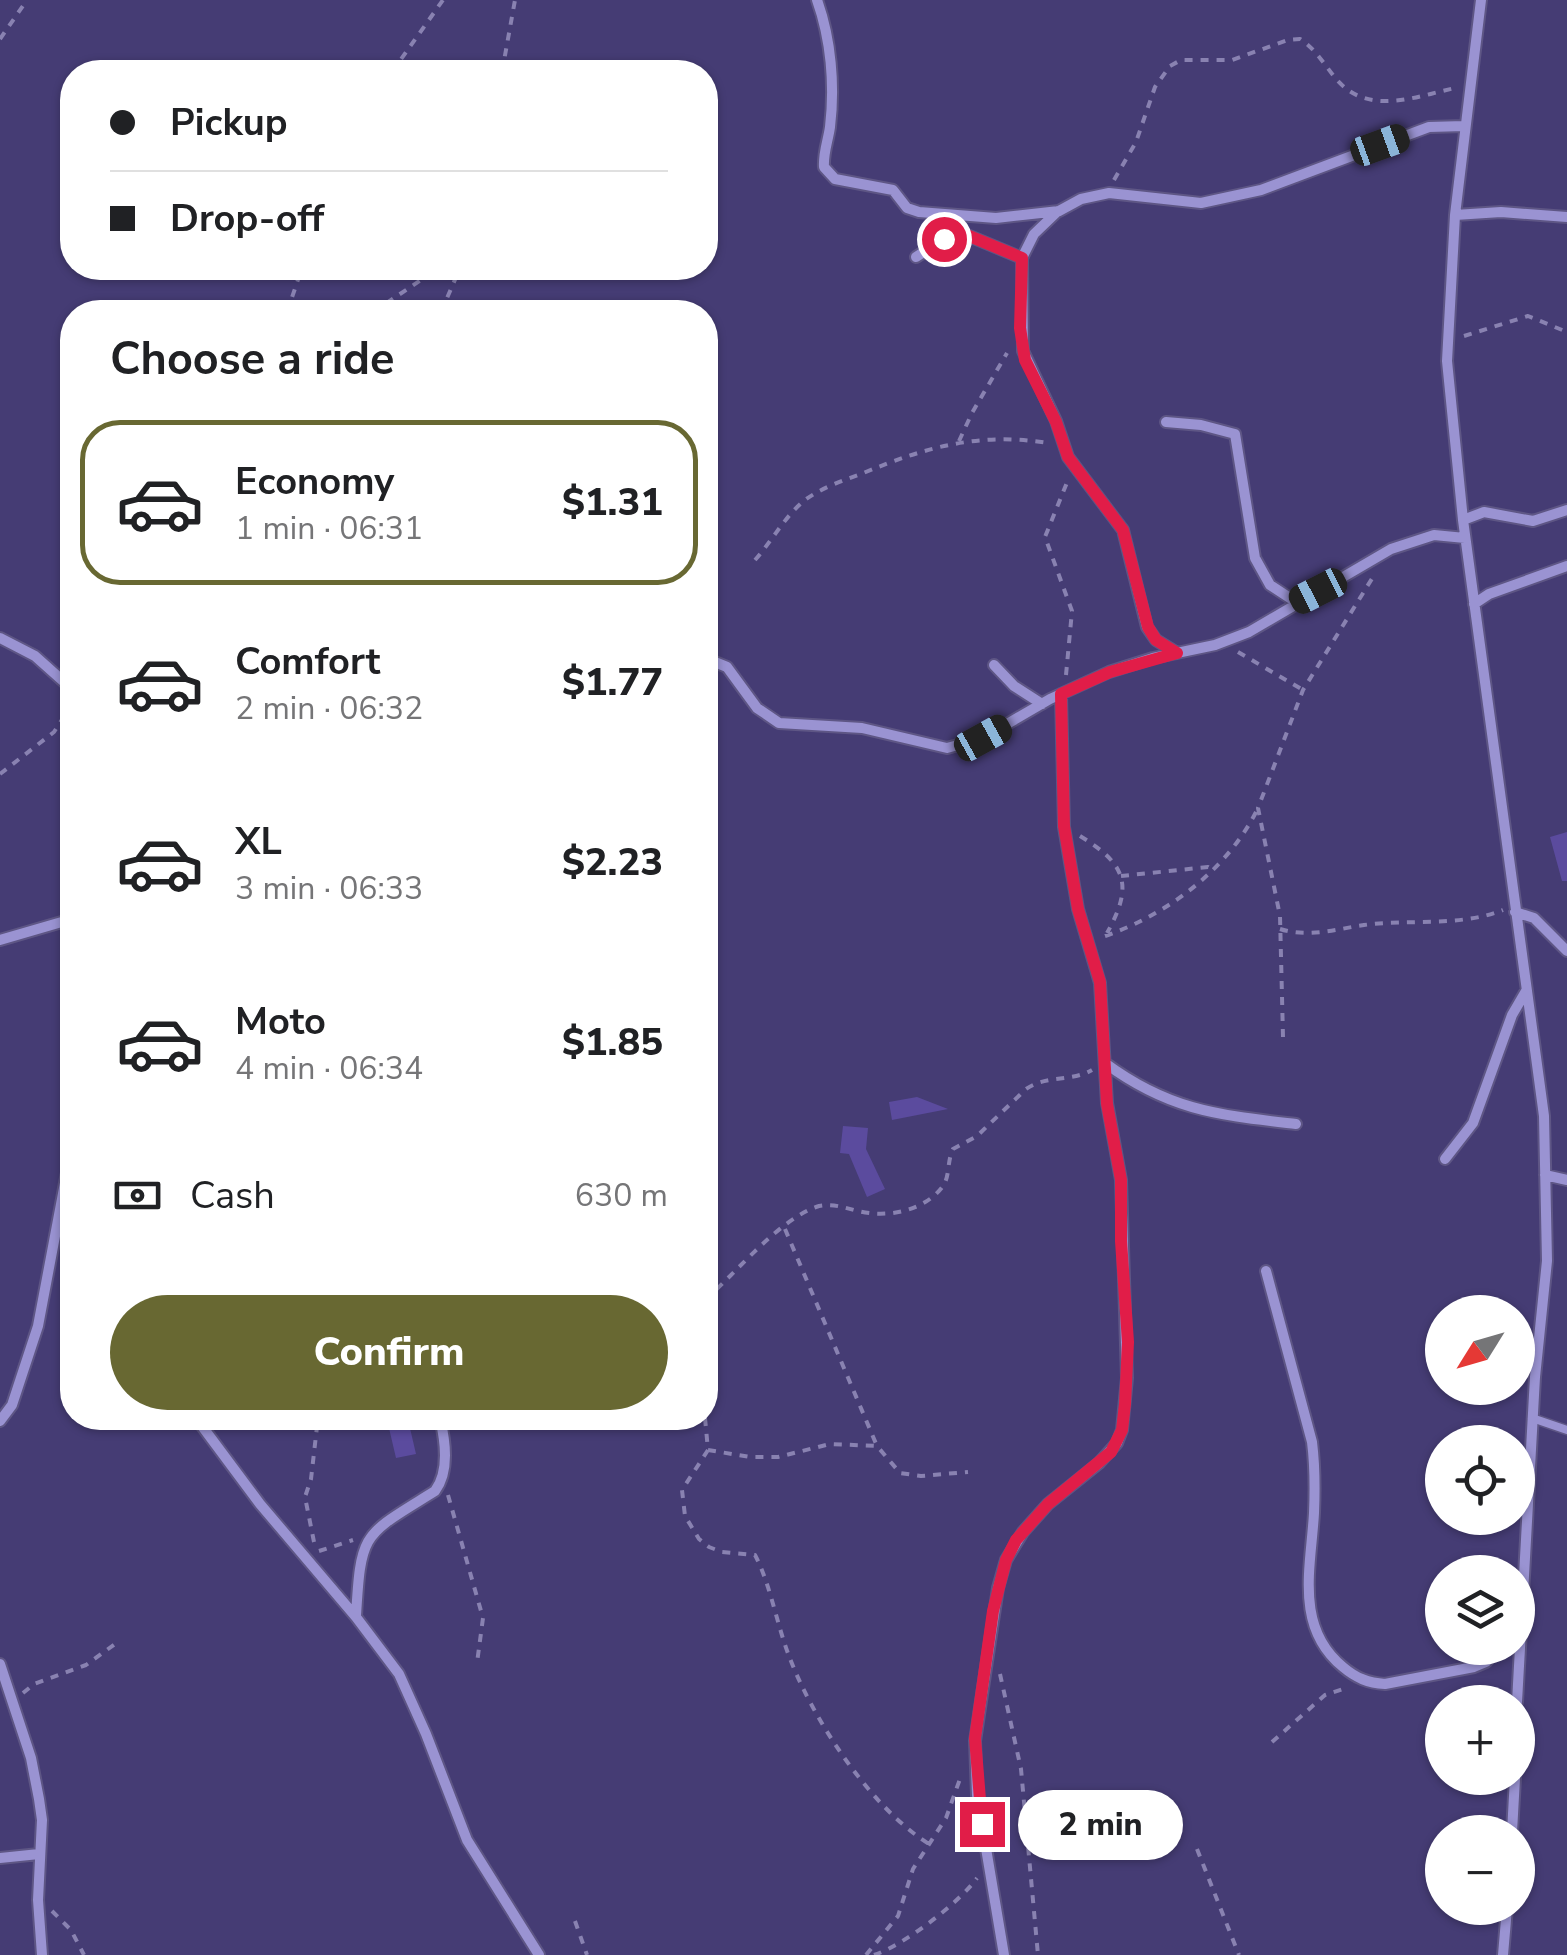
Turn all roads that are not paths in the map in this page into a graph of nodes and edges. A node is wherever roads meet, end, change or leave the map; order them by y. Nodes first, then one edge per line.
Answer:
1 (817, 0) edge
2 (1481, 0) edge
3 (1464, 126) junction
4 (1058, 211) junction
5 (1455, 215) junction
6 (1567, 217) edge
7 (916, 257) dead end
8 (1022, 258) junction
9 (1166, 422) dead end
10 (1567, 510) edge
11 (1462, 520) junction
12 (1465, 538) junction
13 (1567, 566) edge
14 (1296, 602) junction
15 (1474, 604) junction
16 (0, 638) edge
17 (1177, 653) junction
18 (718, 663) edge
19 (994, 665) dead end
20 (60, 678) edge
21 (1066, 691) junction
22 (1042, 704) junction
23 (1515, 912) junction
24 (60, 922) edge
25 (0, 940) edge
26 (1567, 951) edge
27 (1527, 990) junction
28 (1105, 1060) junction
29 (1296, 1124) dead end
30 (1445, 1159) dead end
31 (1545, 1176) junction
32 (1567, 1180) edge
33 (60, 1210) edge
34 (1266, 1271) dead end
35 (1532, 1418) junction
36 (0, 1422) edge
37 (205, 1430) edge
38 (441, 1430) edge
39 (1567, 1430) edge
40 (1523, 1555) edge
41 (356, 1617) junction
42 (0, 1664) edge
43 (1479, 1665) edge
44 (40, 1854) junction
45 (0, 1858) edge
46 (1507, 1925) edge
47 (42, 1955) edge
48 (539, 1955) edge
49 (1004, 1955) edge
50 (1504, 1955) edge

1 - 4 street
2 - 3 street
3 - 4 street
3 - 5 street
4 - 8 street
5 - 6 street
5 - 11 street
7 - 8 street
8 - 17 street
9 - 14 street
10 - 11 street
11 - 12 street
12 - 14 street
12 - 15 street
13 - 15 street
14 - 17 street
15 - 23 street
16 - 20 street
17 - 21 street
18 - 22 street
19 - 22 street
21 - 22 street
21 - 28 street
23 - 26 street
23 - 27 street
24 - 25 street
27 - 30 street
27 - 31 street
28 - 29 street
28 - 49 street
31 - 32 street
31 - 35 street
33 - 36 street
34 - 43 street
35 - 39 lane
35 - 40 street
37 - 41 street
38 - 41 street
41 - 48 street
42 - 44 street
44 - 45 street
44 - 47 street
46 - 50 street

